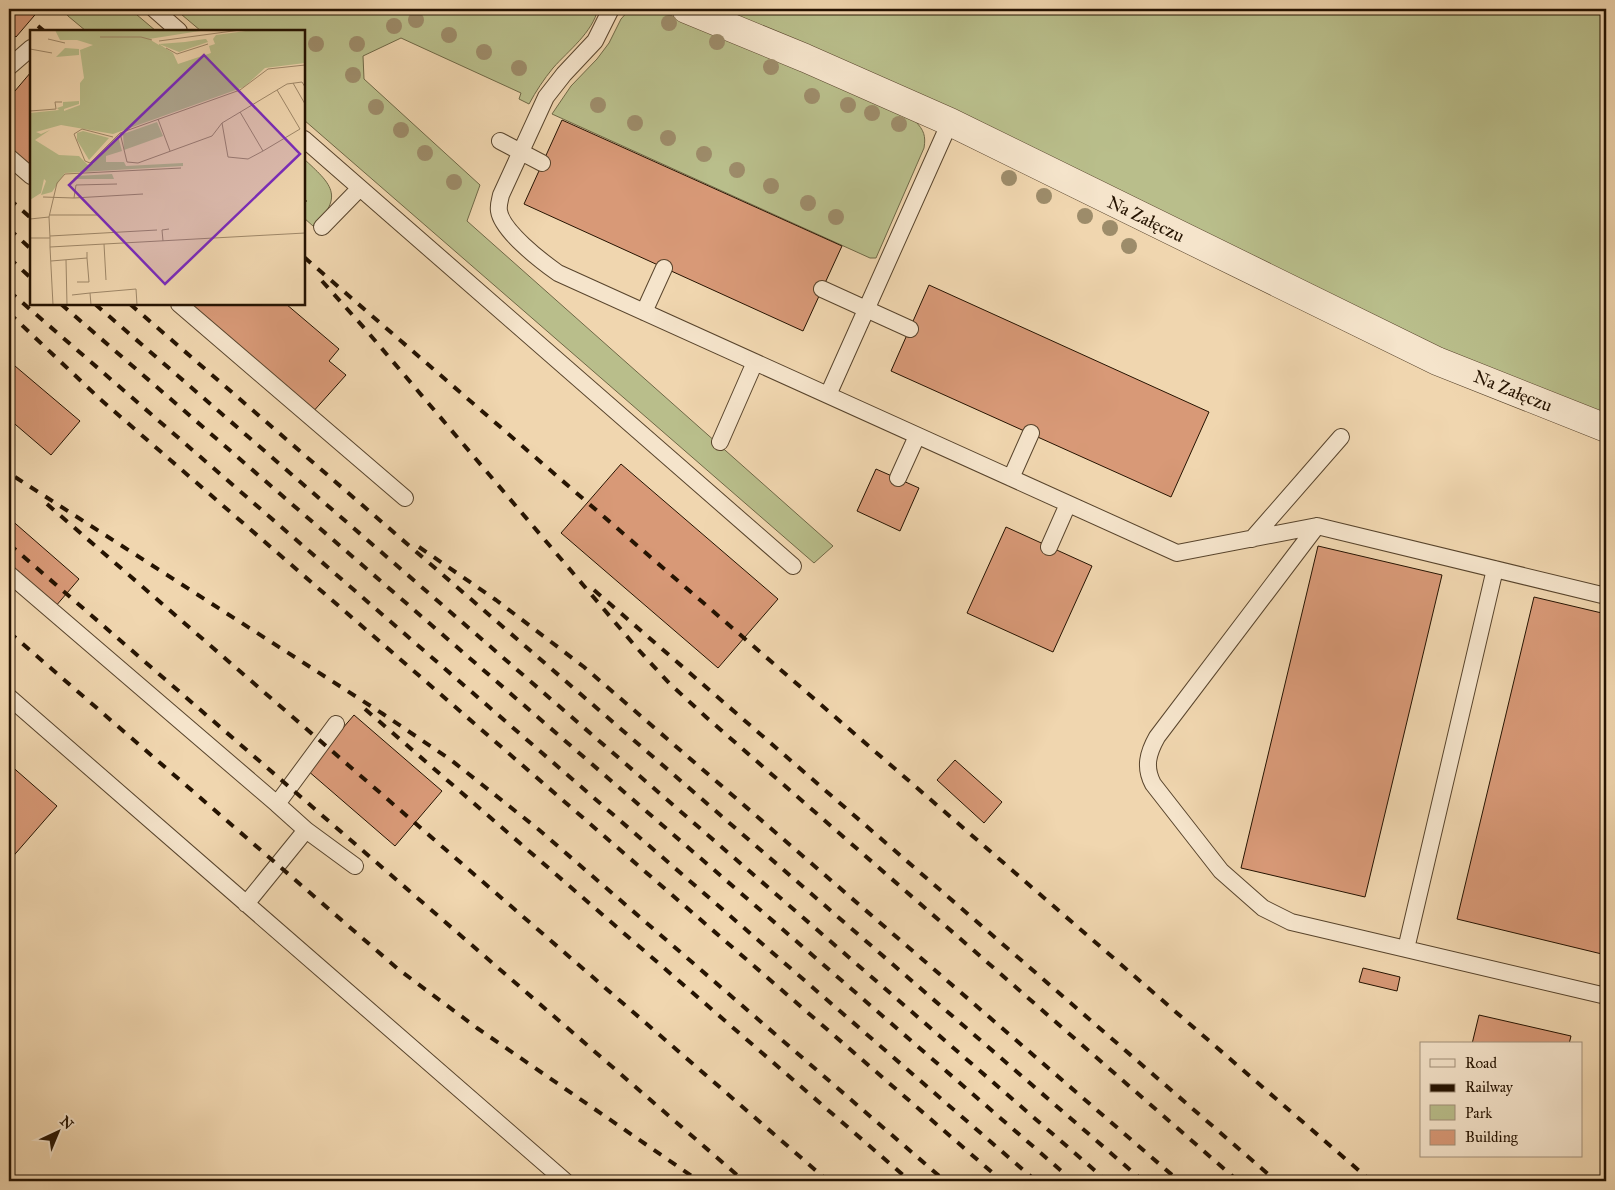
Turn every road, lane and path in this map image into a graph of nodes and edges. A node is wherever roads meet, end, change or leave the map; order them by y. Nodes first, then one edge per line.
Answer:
1 (154, 9) edge
2 (611, 9) edge
3 (686, 9) edge
4 (178, 30) edge
5 (30, 49) edge
6 (9, 67) edge
7 (950, 122) junction
8 (305, 140) edge
9 (500, 141) dead end
10 (521, 152) junction
11 (9, 157) edge
12 (542, 163) dead end
13 (30, 175) edge
14 (360, 188) junction
15 (322, 227) dead end
16 (664, 268) dead end
17 (822, 289) dead end
18 (180, 305) edge
19 (867, 309) junction
20 (644, 312) junction
21 (910, 329) dead end
22 (755, 362) junction
23 (828, 395) junction
24 (1606, 428) edge
25 (1031, 433) dead end
26 (917, 436) junction
27 (1341, 437) dead end
28 (720, 442) dead end
29 (898, 478) dead end
30 (1011, 478) junction
31 (404, 498) dead end
32 (1068, 504) junction
33 (1317, 526) junction
34 (1252, 539) junction
35 (1049, 547) dead end
36 (793, 566) dead end
37 (1495, 569) junction
38 (9, 574) edge
39 (1606, 596) edge
40 (9, 697) edge
41 (336, 724) dead end
42 (277, 804) junction
43 (306, 830) junction
44 (355, 866) dead end
45 (246, 904) junction
46 (1406, 949) junction
47 (1606, 996) edge
48 (564, 1181) edge

1 - 4 lane
2 - 10 lane
3 - 7 street, Na Załęczu
5 - 6 lane
7 - 19 lane
7 - 24 street, Na Załęczu
8 - 14 lane
9 - 10 lane
10 - 12 lane
10 - 20 lane
11 - 13 lane
14 - 15 lane
14 - 36 lane
16 - 20 lane
17 - 19 lane
18 - 31 lane
19 - 21 lane
19 - 23 lane
20 - 22 lane
22 - 23 lane
22 - 28 lane
23 - 26 lane
25 - 30 lane
26 - 29 lane
26 - 30 lane
27 - 34 lane
30 - 32 lane
32 - 34 lane
32 - 35 lane
33 - 34 lane
33 - 37 lane
33 - 46 lane
37 - 39 lane
37 - 46 lane
38 - 42 lane
40 - 45 lane
41 - 42 lane
42 - 43 lane
43 - 44 lane
43 - 45 lane
45 - 48 lane
46 - 47 lane

